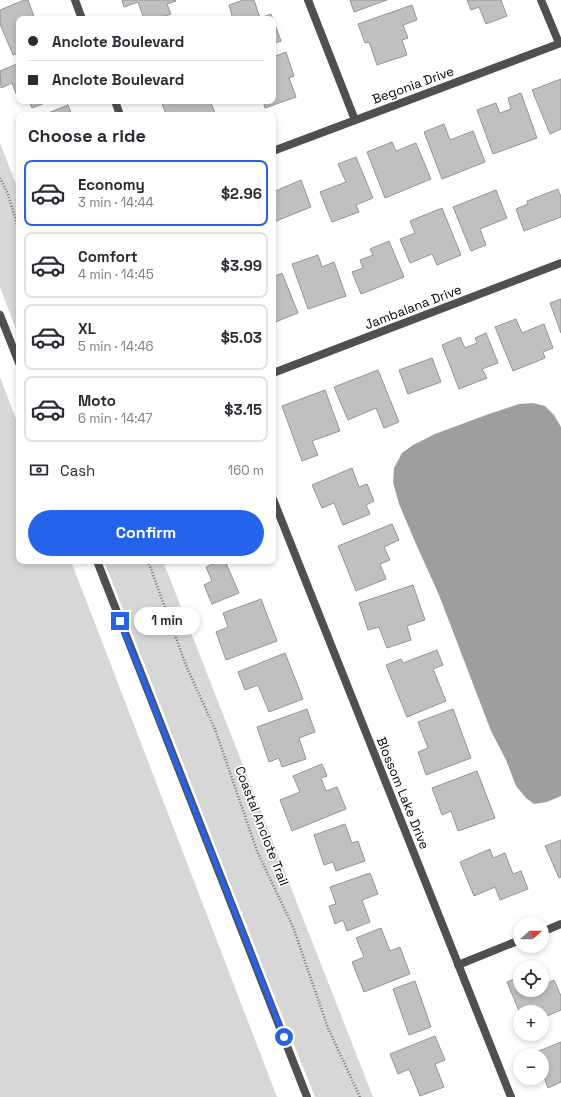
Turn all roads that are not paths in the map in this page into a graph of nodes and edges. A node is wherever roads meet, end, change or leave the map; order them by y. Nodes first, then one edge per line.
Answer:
1 (75, 0) edge
2 (308, 0) edge
3 (541, 0) edge
4 (81, 16) edge
5 (560, 43) edge
6 (355, 120) junction
7 (276, 150) edge
8 (561, 263) edge
9 (0, 315) edge
10 (16, 355) edge
11 (276, 372) edge
12 (276, 507) edge
13 (97, 564) edge
14 (561, 924) edge
15 (549, 929) edge
16 (513, 943) edge
17 (458, 965) junction
18 (307, 1097) edge
19 (511, 1097) edge

1 - 4 street
2 - 6 street
3 - 5 street
5 - 6 street, Begonia Drive
6 - 7 street, Begonia Drive
8 - 11 street, Jambalana Drive
9 - 10 street
12 - 17 street, Blossom Lake Drive
13 - 18 street
14 - 15 street
16 - 17 street
17 - 19 street, Blossom Lake Drive

